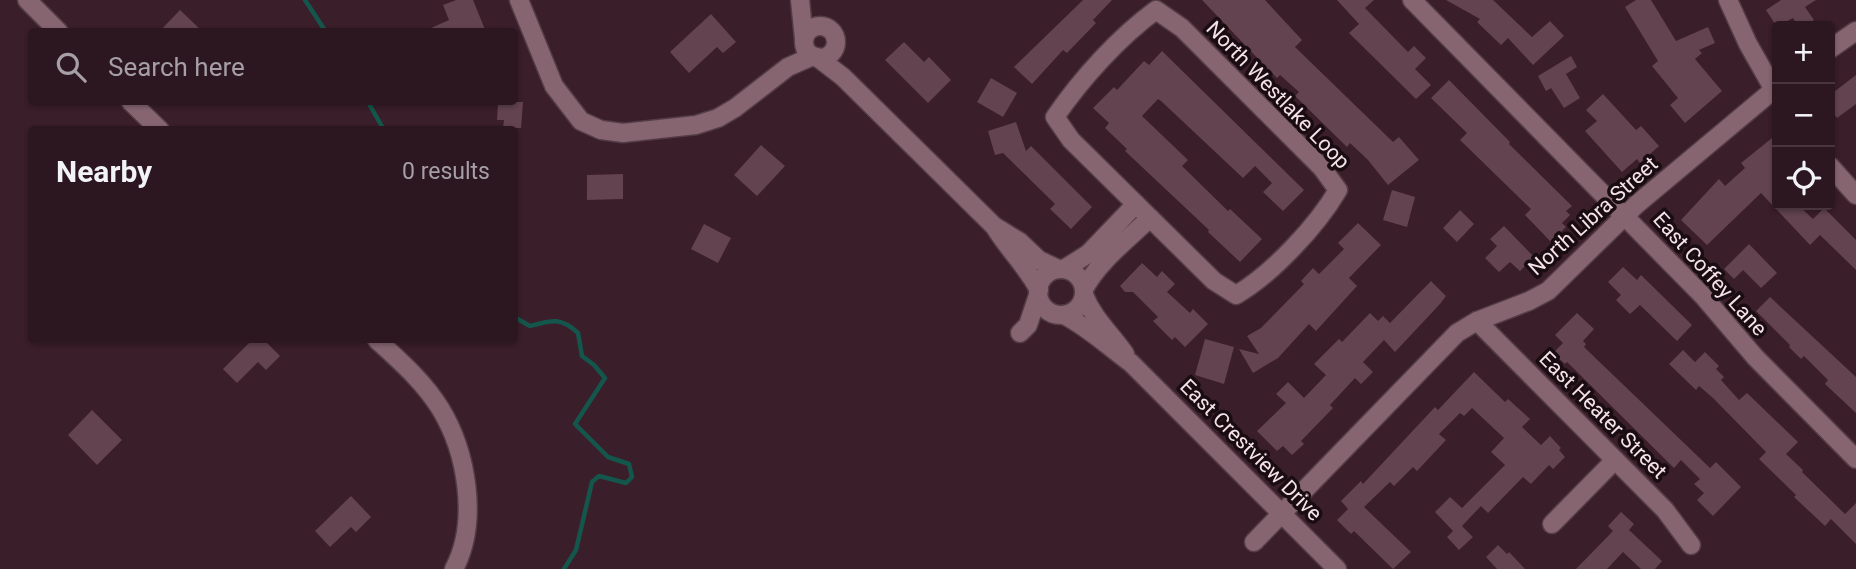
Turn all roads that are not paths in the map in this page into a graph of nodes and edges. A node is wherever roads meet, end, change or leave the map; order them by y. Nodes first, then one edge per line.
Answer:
1 (27, 0) edge
2 (519, 0) edge
3 (1412, 0) edge
4 (1728, 0) edge
5 (800, 2) edge
6 (822, 26) junction
7 (55, 28) edge
8 (1856, 31) edge
9 (1835, 46) edge
10 (809, 49) junction
11 (834, 49) junction
12 (843, 77) junction
13 (1772, 84) edge
14 (1772, 94) edge
15 (134, 105) edge
16 (156, 126) edge
17 (1835, 172) edge
18 (1856, 195) edge
19 (1136, 204) junction
20 (1625, 215) junction
21 (1150, 218) junction
22 (994, 226) junction
23 (1061, 269) junction
24 (1038, 292) junction
25 (1084, 292) junction
26 (1062, 315) junction
27 (1477, 321) junction
28 (380, 343) edge
29 (1131, 363) junction
30 (1856, 459) edge
31 (1615, 460) junction
32 (1283, 514) junction
33 (1552, 524) dead end
34 (1254, 542) dead end
35 (1692, 545) dead end
36 (454, 569) edge
37 (1338, 569) edge

1 - 7 street
2 - 10 street
3 - 20 street, East Coffey Lane
4 - 13 street
5 - 6 street
5 - 10 street
6 - 10 street
6 - 11 street
8 - 9 street
10 - 11 street
10 - 12 street
11 - 12 street
12 - 22 street
14 - 20 street, North Libra Street
15 - 16 street
17 - 18 street
19 - 21 street, North Westlake Loop
19 - 21 street, North Westlake Loop
19 - 23 street
20 - 27 street, North Libra Street
20 - 30 street, East Coffey Lane
21 - 25 street
22 - 23 street
22 - 24 street
23 - 24 street
23 - 25 street
24 - 26 street
24 - 26 street
25 - 26 street
25 - 29 street, East Crestview Drive
26 - 29 street, East Crestview Drive
27 - 31 street, East Heater Street
27 - 32 street, North Libra Street
28 - 36 street
29 - 32 street, East Crestview Drive
31 - 33 street
31 - 35 street, East Heater Street
32 - 34 street, North Libra Street
32 - 37 street, East Crestview Drive

